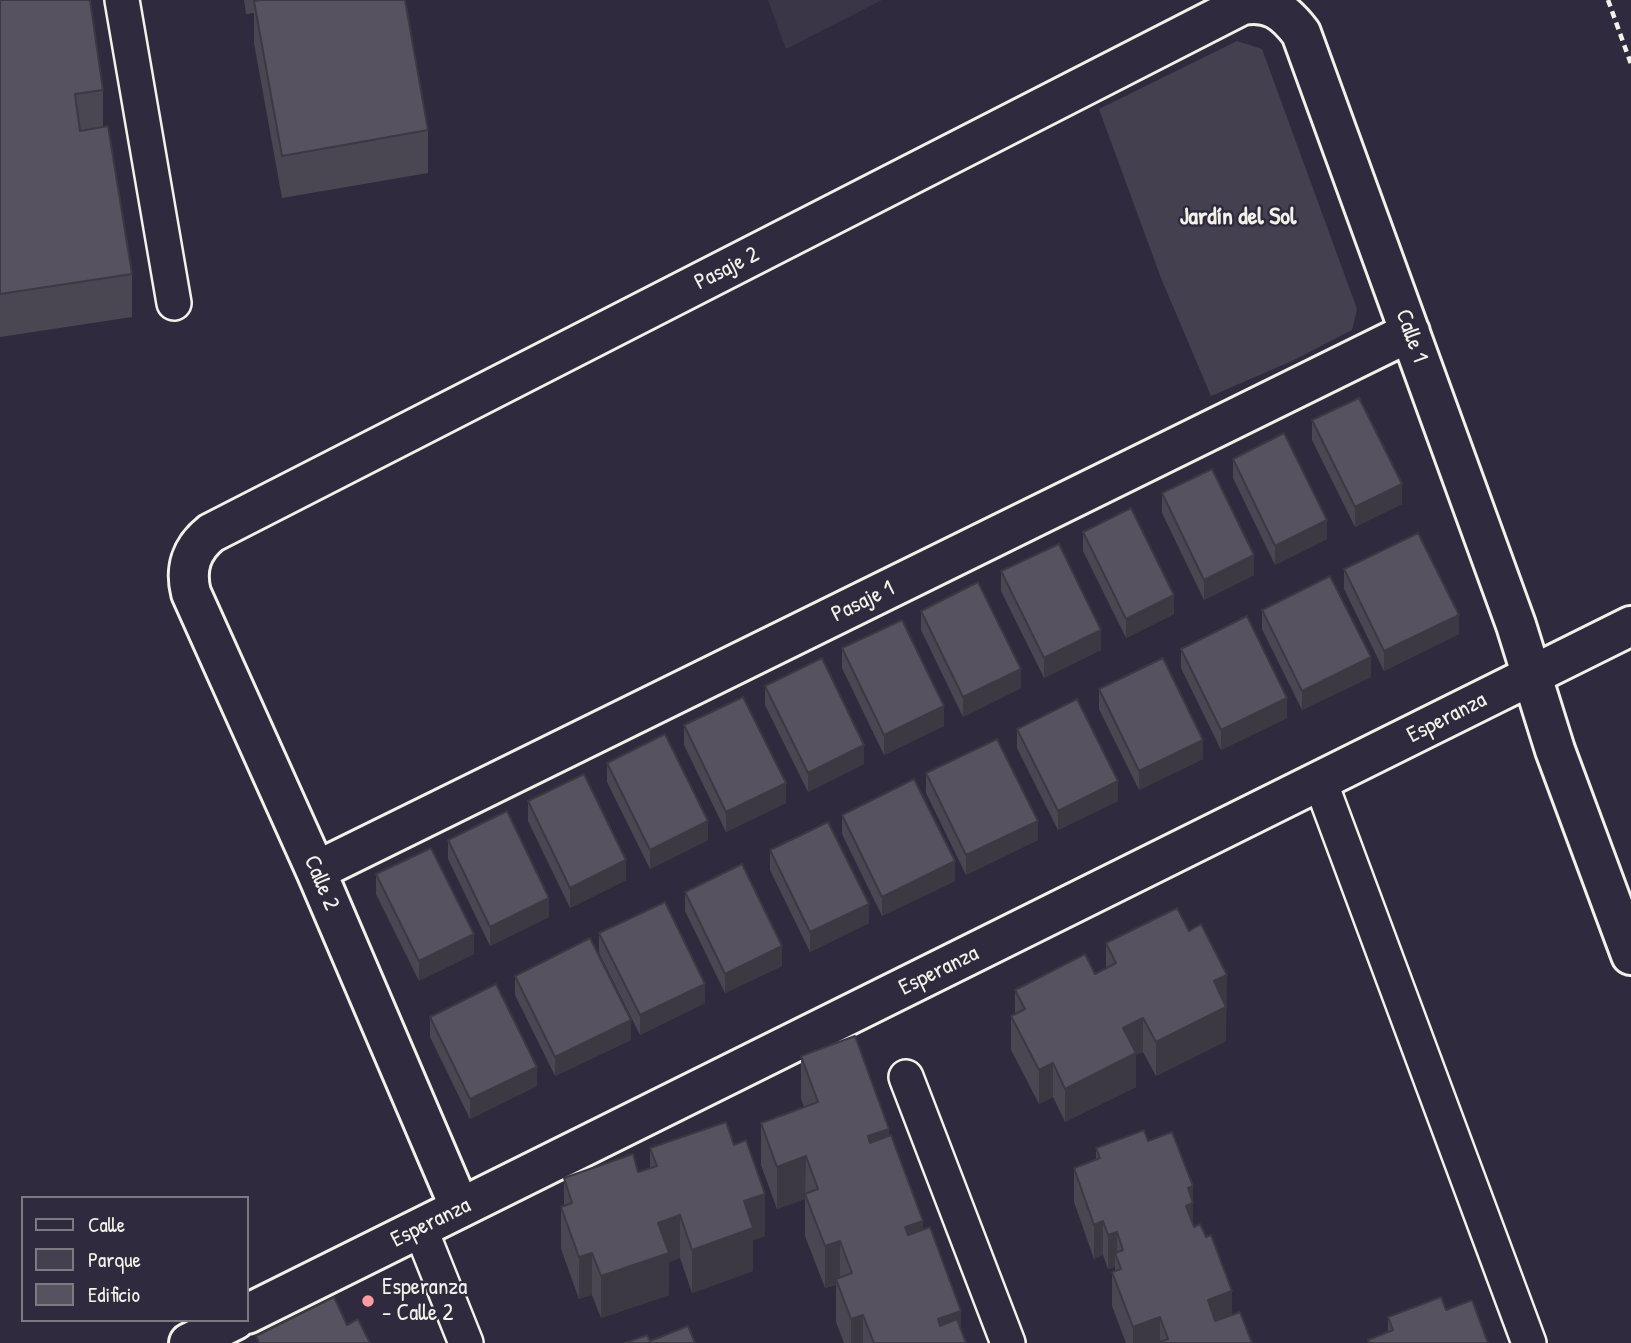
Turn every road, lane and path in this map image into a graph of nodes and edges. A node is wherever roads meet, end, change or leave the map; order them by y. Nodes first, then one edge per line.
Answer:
1 (122, 0) edge
2 (1608, 0) edge
3 (1274, 6) joint
4 (1631, 64) edge
5 (174, 303) dead end
6 (1410, 332) junction
7 (191, 558) joint
8 (1631, 626) edge
9 (1533, 675) junction
10 (1321, 781) junction
11 (316, 871) junction
12 (1631, 955) edge
13 (906, 1077) dead end
14 (460, 1208) junction
15 (420, 1228) junction
16 (248, 1314) edge
17 (231, 1322) edge
18 (189, 1343) edge
19 (466, 1343) edge
20 (1008, 1343) edge
21 (1529, 1343) edge

1 - 5 lane
2 - 4 path
3 - 6 street, Calle 1
3 - 7 street, Pasaje 2
6 - 9 street, Calle 1
6 - 11 street, Pasaje 1
7 - 11 street, Calle 2
8 - 9 street, Esperanza
9 - 10 street, Esperanza
9 - 12 street, Calle 1
10 - 14 street, Esperanza
10 - 21 lane
11 - 14 street, Calle 2
13 - 20 lane
14 - 15 street, Esperanza
15 - 16 street, Esperanza
15 - 19 lane
17 - 18 street

